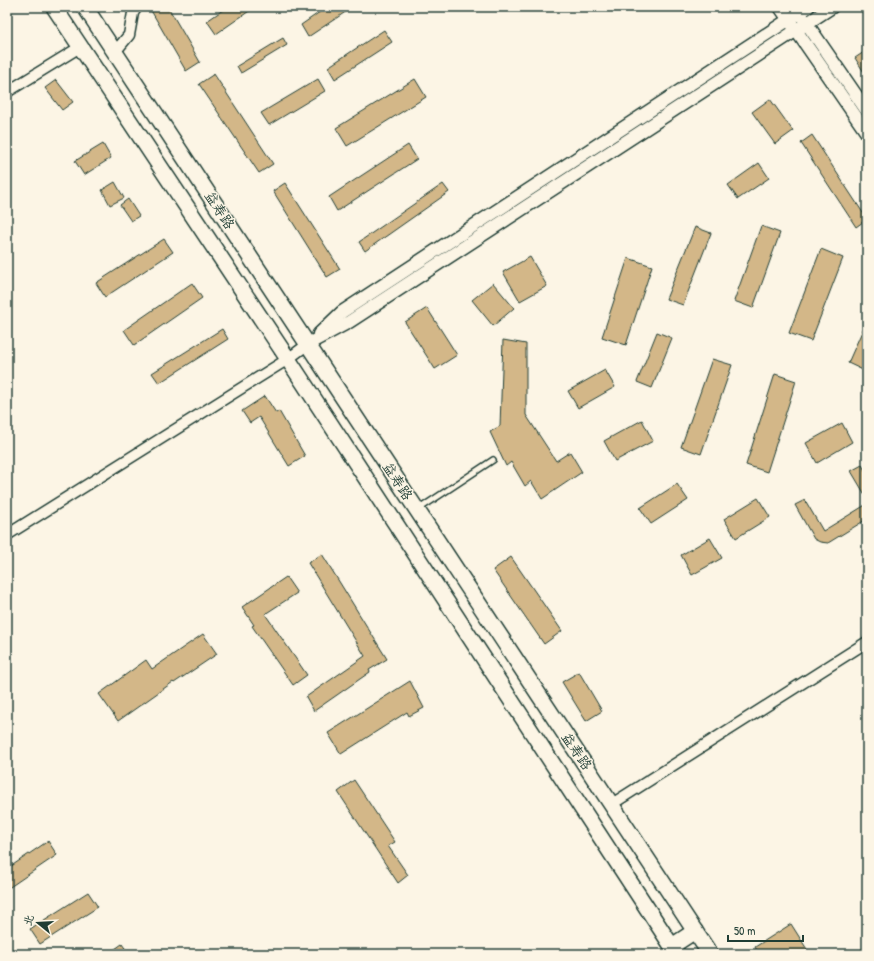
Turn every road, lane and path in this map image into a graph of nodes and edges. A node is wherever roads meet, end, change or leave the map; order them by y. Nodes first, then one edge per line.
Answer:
1 (54, 7) edge
2 (85, 7) edge
3 (137, 7) edge
4 (780, 7) edge
5 (832, 7) edge
6 (801, 9) edge
7 (789, 20) junction
8 (807, 24) junction
9 (796, 30) junction
10 (80, 46) junction
11 (115, 52) junction
12 (7, 92) edge
13 (867, 111) edge
14 (867, 133) edge
15 (308, 344) junction
16 (288, 358) junction
17 (493, 460) dead end
18 (417, 510) junction
19 (7, 535) edge
20 (867, 642) edge
21 (612, 804) junction
22 (695, 931) junction
23 (674, 950) edge
24 (710, 954) edge

1 - 10 main road, 益寿路
2 - 11 main road, 益寿路
3 - 11 street
4 - 7 street
5 - 8 street
6 - 7 street
6 - 8 street
7 - 9 street
7 - 15 street
8 - 9 street
8 - 13 street
9 - 14 street
9 - 15 street
10 - 12 street
10 - 16 main road, 益寿路
11 - 15 main road, 益寿路
15 - 16 street
15 - 18 main road, 益寿路
16 - 19 street
16 - 23 main road, 益寿路
17 - 18 lane
18 - 21 main road, 益寿路
20 - 21 street
21 - 22 main road, 益寿路
22 - 23 main road
22 - 24 main road, 益寿路

